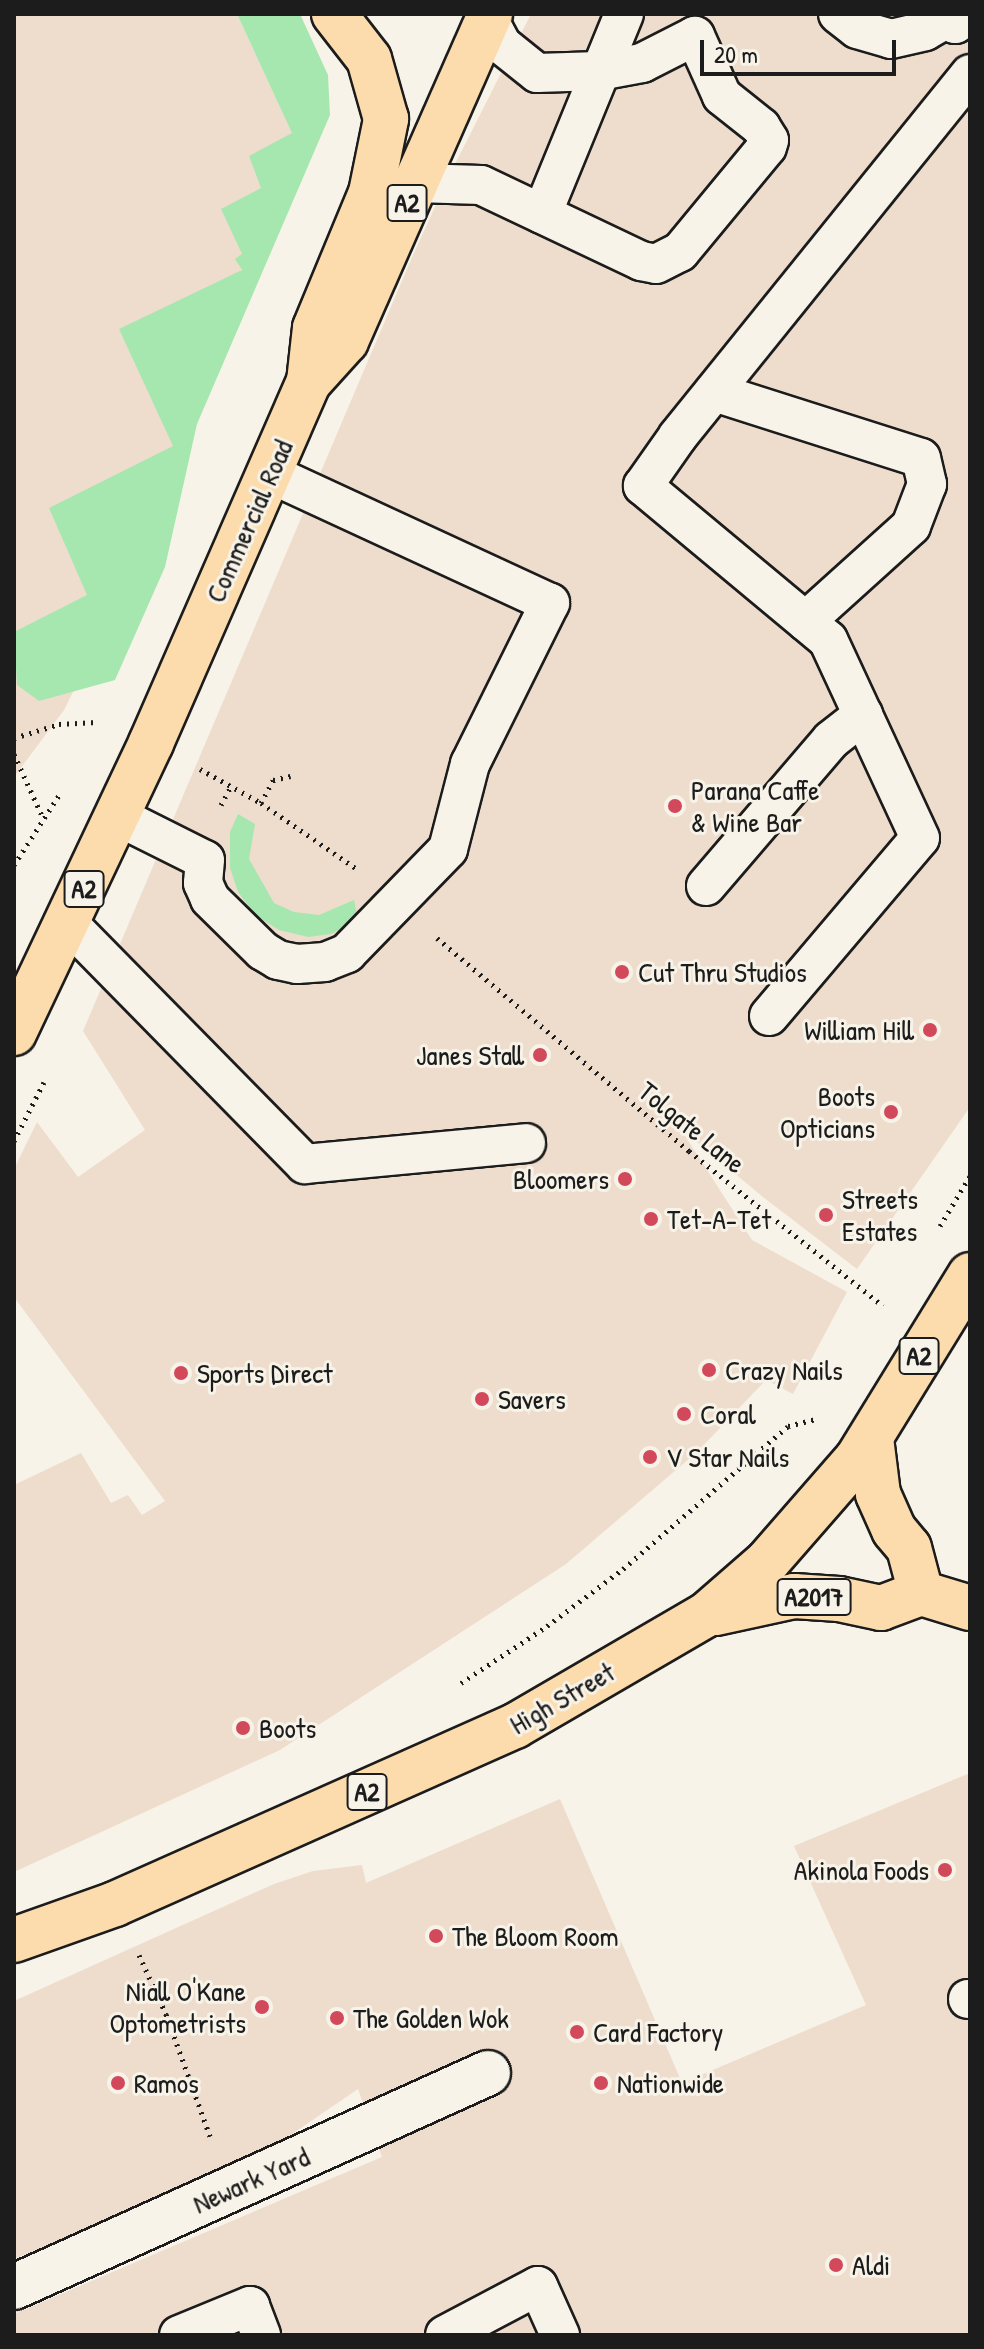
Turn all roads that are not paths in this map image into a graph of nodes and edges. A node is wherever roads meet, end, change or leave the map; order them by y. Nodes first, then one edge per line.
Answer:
1 (334, 14) edge
2 (624, 14) edge
3 (838, 14) edge
4 (965, 14) edge
5 (489, 16) edge
6 (683, 25) edge
7 (599, 71) junction
8 (970, 74) edge
9 (416, 183) junction
10 (542, 214) junction
11 (309, 382) junction
12 (714, 392) junction
13 (271, 474) junction
14 (806, 621) junction
15 (863, 715) junction
16 (117, 816) junction
17 (706, 886) dead end
18 (68, 923) junction
19 (769, 1016) dead end
20 (14, 1033) edge
21 (526, 1143) dead end
22 (970, 1275) edge
23 (871, 1438) junction
24 (921, 1593) junction
25 (970, 1608) edge
26 (706, 1615) junction
27 (14, 1940) edge
28 (488, 2073) dead end
29 (14, 2287) edge
30 (179, 2335) edge
31 (261, 2335) edge
32 (445, 2335) edge
33 (560, 2335) edge

1 - 11 main road
2 - 7 lane
3 - 4 lane
5 - 7 lane
5 - 9 main road, Commercial Road / A2
6 - 7 lane
6 - 10 lane
7 - 10 lane
8 - 12 lane
9 - 10 lane
9 - 11 main road, Commercial Road / A2
11 - 13 main road, Commercial Road / A2
12 - 14 lane
12 - 14 lane
13 - 16 main road, Commercial Road / A2
13 - 16 lane
14 - 15 lane
15 - 17 lane
15 - 19 lane
16 - 18 main road, Commercial Road / A2
18 - 20 main road, Commercial Road / A2
18 - 21 lane
22 - 23 main road, High Street / A2
23 - 24 main road
23 - 26 main road, High Street / A2
24 - 25 main road
24 - 26 main road, A2017
26 - 27 main road, High Street / A2
28 - 29 street, Newark Yard
30 - 31 lane
32 - 33 lane

